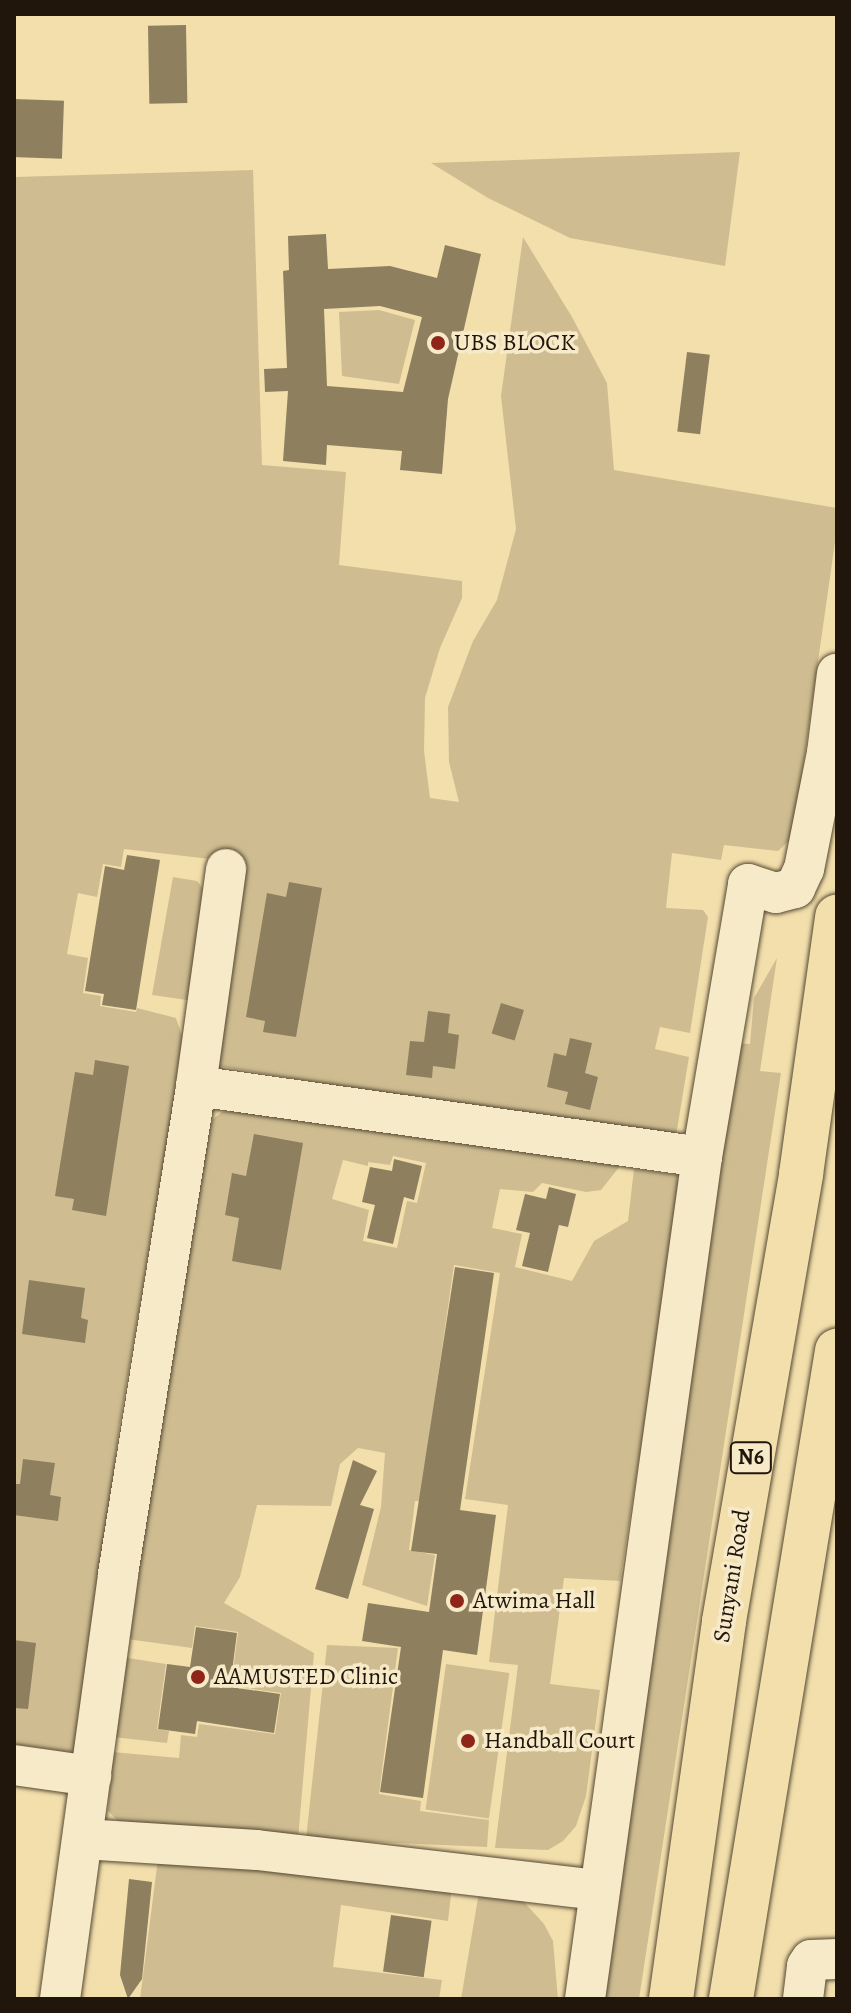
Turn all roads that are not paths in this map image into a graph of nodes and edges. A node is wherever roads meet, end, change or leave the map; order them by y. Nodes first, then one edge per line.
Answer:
1 (837, 674) edge
2 (226, 869) dead end
3 (837, 917) edge
4 (196, 1086) junction
5 (702, 1157) junction
6 (837, 1351) edge
7 (14, 1765) edge
8 (91, 1776) junction
9 (83, 1839) junction
10 (600, 1890) junction
11 (837, 1959) edge
12 (726, 1993) edge
13 (60, 1999) edge
14 (585, 1999) edge
15 (671, 1999) edge
16 (803, 1999) edge

1 - 5 street
2 - 4 street
3 - 15 main road, Sunyani Road / N6
4 - 5 street
4 - 8 street
5 - 10 street
6 - 12 main road
7 - 8 street
8 - 9 street
9 - 10 street
9 - 13 street
10 - 14 street
11 - 16 street

